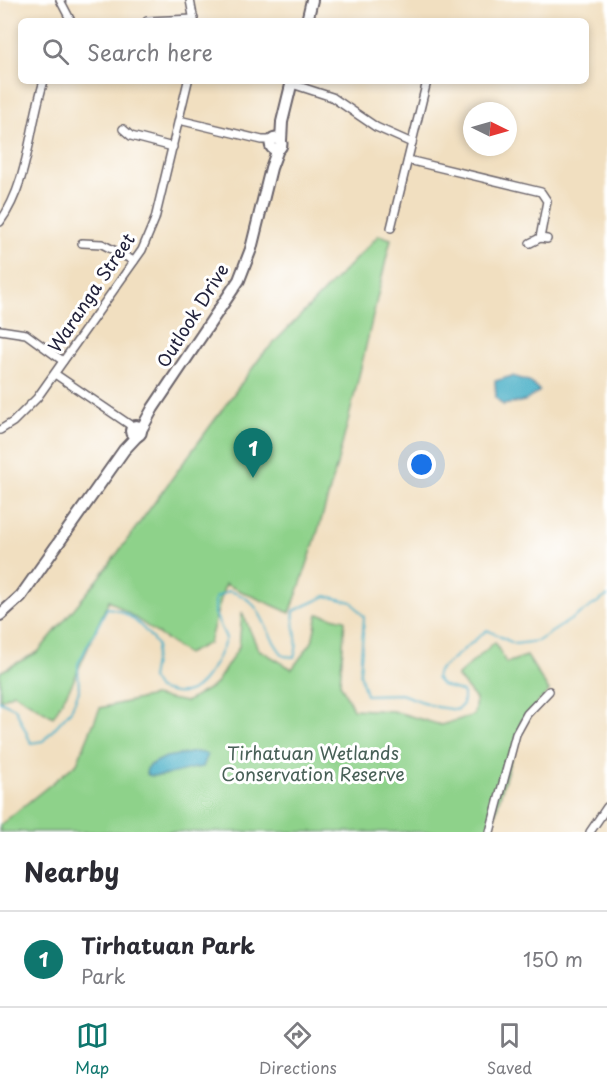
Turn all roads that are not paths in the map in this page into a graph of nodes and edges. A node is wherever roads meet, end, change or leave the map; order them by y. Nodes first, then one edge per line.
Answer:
1 (60, 0) edge
2 (190, 0) edge
3 (312, 0) edge
4 (69, 18) edge
5 (194, 18) edge
6 (308, 18) edge
7 (43, 84) edge
8 (187, 84) edge
9 (292, 84) edge
10 (295, 84) edge
11 (426, 84) edge
12 (179, 120) junction
13 (123, 129) dead end
14 (273, 143) junction
15 (412, 143) junction
16 (172, 147) junction
17 (408, 160) junction
18 (0, 222) edge
19 (391, 228) dead end
20 (82, 243) dead end
21 (530, 243) dead end
22 (134, 261) junction
23 (0, 330) edge
24 (63, 361) junction
25 (55, 374) junction
26 (0, 430) edge
27 (135, 430) junction
28 (0, 615) edge
29 (549, 691) dead end
30 (607, 807) edge
31 (490, 832) edge
32 (590, 832) edge

1 - 4 street
2 - 5 street
3 - 6 street
7 - 18 street
8 - 12 street, Waranga Street
9 - 14 street, Outlook Drive
10 - 15 street
11 - 15 street
12 - 14 street
12 - 16 street, Waranga Street
13 - 16 street
14 - 27 street, Outlook Drive
15 - 17 street
16 - 22 street, Waranga Street
17 - 19 street
17 - 21 street
20 - 22 street
22 - 24 street, Waranga Street
23 - 24 street
24 - 25 street, Waranga Street
25 - 26 street, Waranga Street
25 - 27 street
27 - 28 street, Outlook Drive
29 - 31 street
30 - 32 street

